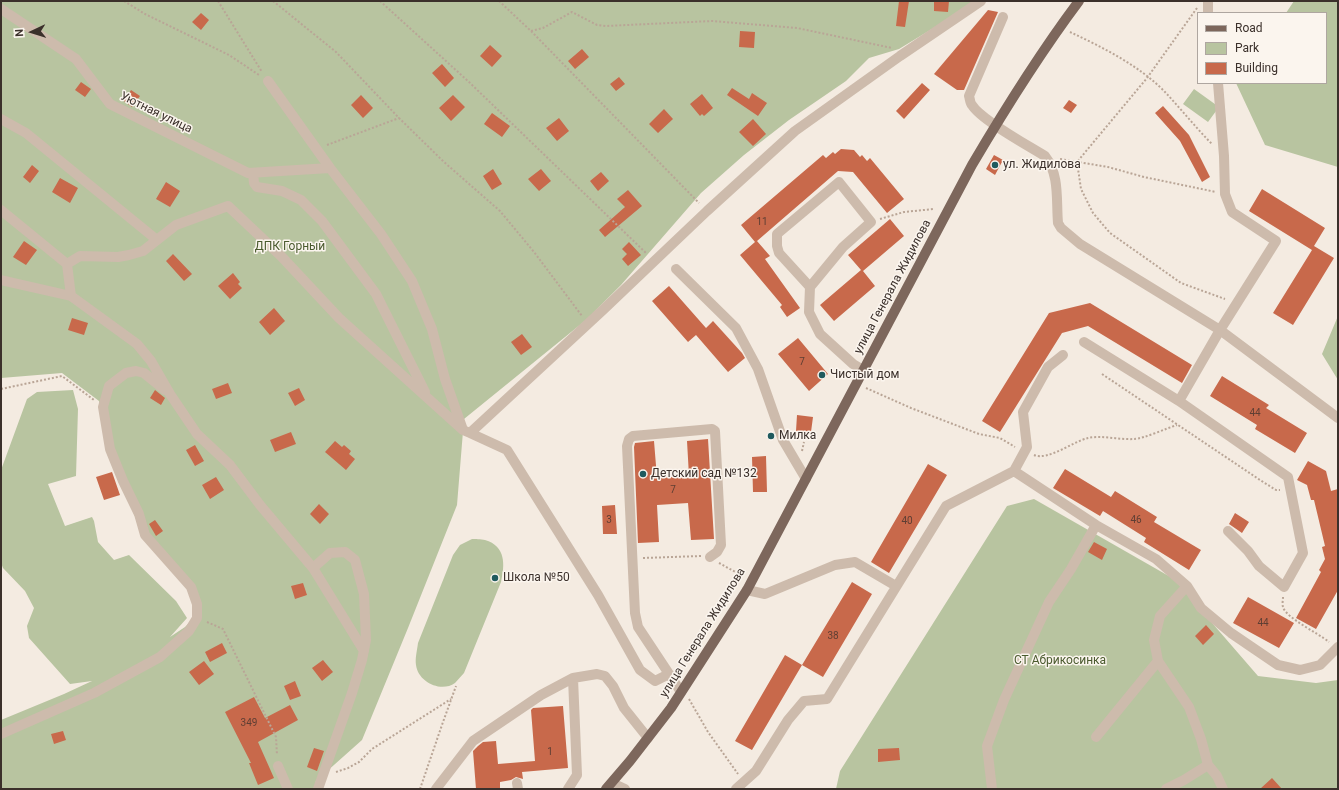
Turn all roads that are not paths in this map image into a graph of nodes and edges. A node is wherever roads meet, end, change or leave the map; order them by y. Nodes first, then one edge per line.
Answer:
1 (981, 1) edge
2 (1079, 1) edge
3 (1208, 1) edge
4 (1, 9) edge
5 (1208, 12) edge
6 (1003, 17) dead end
7 (268, 81) road end
8 (1218, 84) edge
9 (1, 119) edge
10 (996, 125) junction
11 (330, 168) junction
12 (253, 173) junction
13 (1, 210) edge
14 (157, 240) junction
15 (67, 264) junction
16 (676, 269) dead end
17 (1, 280) edge
18 (810, 287) junction
19 (71, 296) junction
20 (1220, 330) junction
21 (1084, 342) dead end
22 (1063, 355) dead end
23 (863, 370) junction
24 (170, 394) junction
25 (429, 399) junction
26 (1179, 401) junction
27 (1338, 418) edge
28 (466, 431) junction
29 (1014, 471) junction
30 (806, 479) junction
31 (1096, 525) junction
32 (1228, 531) dead end
33 (710, 557) road end
34 (313, 568) junction
35 (896, 586) junction
36 (1187, 586) junction
37 (747, 590) junction
38 (1338, 649) edge
39 (364, 651) junction
40 (1158, 661) junction
41 (669, 674) junction
42 (573, 678) junction
43 (685, 695) junction
44 (1, 734) edge
45 (1096, 737) dead end
46 (648, 738) junction
47 (1208, 765) junction
48 (278, 766) road end
49 (609, 786) edge
50 (288, 789) edge
51 (318, 789) edge
52 (436, 789) edge
53 (568, 789) edge
54 (625, 789) edge
55 (736, 789) edge
56 (992, 789) edge
57 (1166, 789) edge
58 (1223, 789) edge

1 - 28 street
2 - 10 main road, улица Генерала Жидилова
3 - 5 street
4 - 12 street, Уютная улица
6 - 10 street
7 - 11 street
8 - 20 street
9 - 14 street
10 - 20 street
10 - 23 main road, улица Генерала Жидилова
11 - 12 street, Уютная улица
11 - 28 street
12 - 25 street
13 - 15 street
14 - 15 street
14 - 25 street
15 - 19 street
16 - 30 street
17 - 19 street
18 - 18 street
18 - 23 street
19 - 24 street
20 - 26 street
20 - 27 street
21 - 26 street
22 - 29 street
23 - 30 main road, улица Генерала Жидилова
24 - 34 street
24 - 44 street
25 - 28 street
26 - 32 street
28 - 41 street
29 - 31 street
29 - 35 street
30 - 37 main road, улица Генерала Жидилова
31 - 36 street
31 - 56 street
33 - 41 street
34 - 39 street
34 - 39 street
35 - 37 street
35 - 55 street
36 - 38 street
36 - 40 street
37 - 43 main road, улица Генерала Жидилова
39 - 51 street
40 - 45 street
40 - 47 street
41 - 43 street
42 - 46 street
42 - 52 street
42 - 53 street
43 - 46 main road, улица Генерала Жидилова
46 - 49 main road, улица Генерала Жидилова
47 - 57 street
47 - 58 street
48 - 50 street
49 - 54 street

